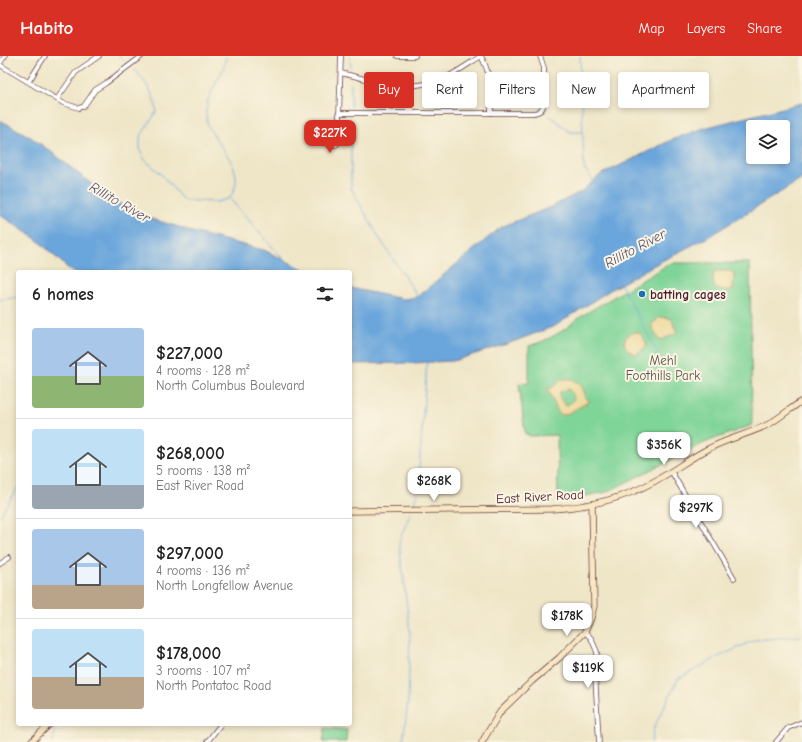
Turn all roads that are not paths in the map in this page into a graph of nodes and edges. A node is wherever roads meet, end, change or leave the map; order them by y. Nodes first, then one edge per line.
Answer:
1 (5, 56) edge
2 (45, 56) edge
3 (99, 56) edge
4 (142, 56) edge
5 (341, 56) edge
6 (397, 56) edge
7 (415, 56) edge
8 (481, 56) edge
9 (540, 56) edge
10 (0, 64) edge
11 (341, 73) junction
12 (28, 81) junction
13 (57, 99) junction
14 (339, 113) junction
15 (491, 113) junction
16 (339, 122) junction
17 (802, 401) edge
18 (671, 471) junction
19 (592, 504) junction
20 (352, 511) edge
21 (9, 558) dead end
22 (0, 563) edge
23 (734, 578) dead end
24 (585, 632) junction
25 (802, 722) edge
26 (48, 726) edge
27 (219, 726) edge
28 (31, 742) edge
29 (207, 742) edge
30 (482, 742) edge
31 (599, 742) edge
32 (776, 742) edge

1 - 10 street
2 - 12 street
3 - 13 street
4 - 13 street
5 - 11 street
6 - 7 street
8 - 11 street
8 - 15 street
9 - 15 street
10 - 12 street
11 - 14 street
12 - 13 street
14 - 15 street
14 - 16 street
16 - 16 street
17 - 18 street, East River Road
18 - 19 street, East River Road
18 - 23 street
19 - 20 street, East River Road
19 - 24 street
21 - 22 street
24 - 30 street
24 - 31 street
25 - 32 street
26 - 28 street
27 - 29 street

